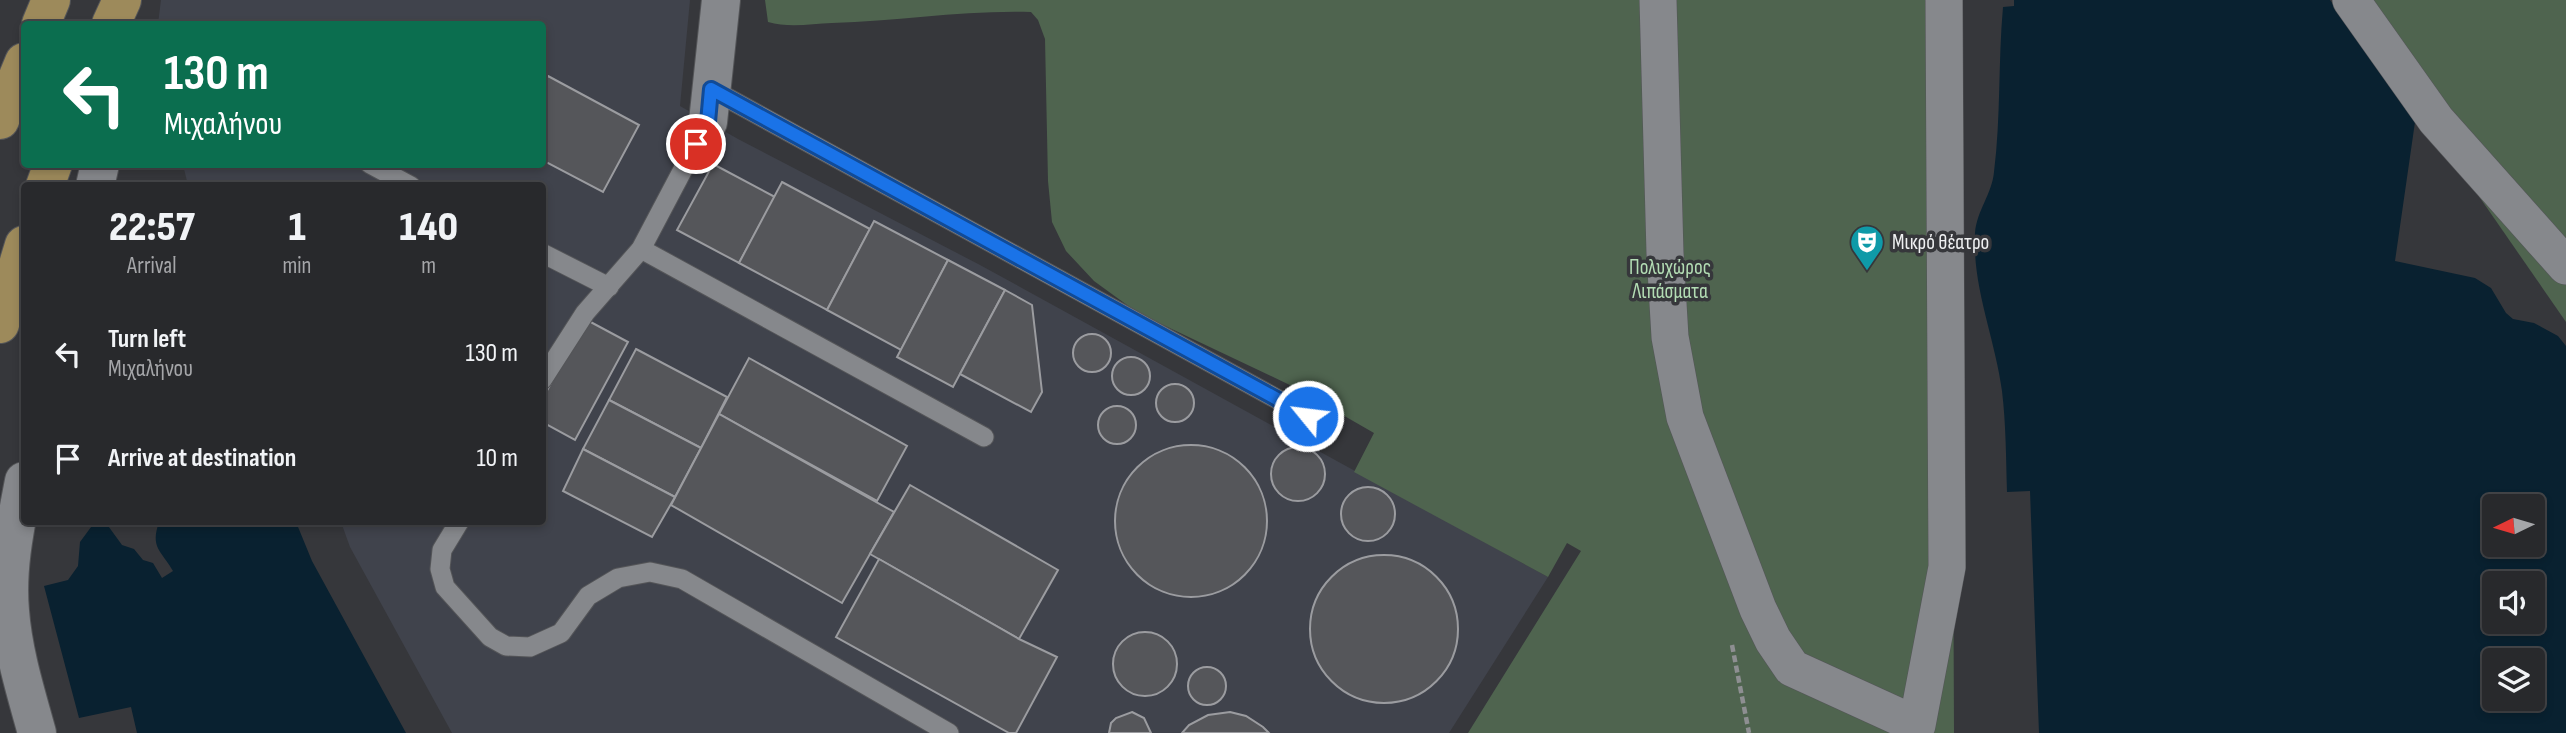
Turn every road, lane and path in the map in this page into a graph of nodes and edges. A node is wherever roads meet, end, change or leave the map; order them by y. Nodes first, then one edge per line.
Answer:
1 (51, 0) edge
2 (122, 0) edge
3 (139, 0) edge
4 (721, 0) edge
5 (1658, 0) edge
6 (1944, 0) edge
7 (2351, 0) edge
8 (42, 21) edge
9 (112, 21) edge
10 (134, 21) edge
11 (21, 69) edge
12 (709, 106) junction
13 (0, 120) edge
14 (377, 168) edge
15 (404, 182) edge
16 (642, 249) junction
17 (21, 255) edge
18 (546, 255) edge
19 (2566, 267) edge
20 (609, 287) junction
21 (0, 324) edge
22 (550, 351) edge
23 (1308, 416) dead end
24 (984, 437) dead end
25 (21, 499) edge
26 (457, 525) edge
27 (37, 733) edge
28 (949, 733) edge

1 - 8 main road
2 - 9 main road
3 - 10 street
4 - 12 street
5 - 6 street
7 - 19 street
11 - 13 main road
12 - 16 lane
12 - 23 lane
14 - 15 lane
16 - 20 lane
16 - 24 lane
17 - 21 main road
18 - 20 lane
20 - 22 lane
25 - 27 street
26 - 28 lane

